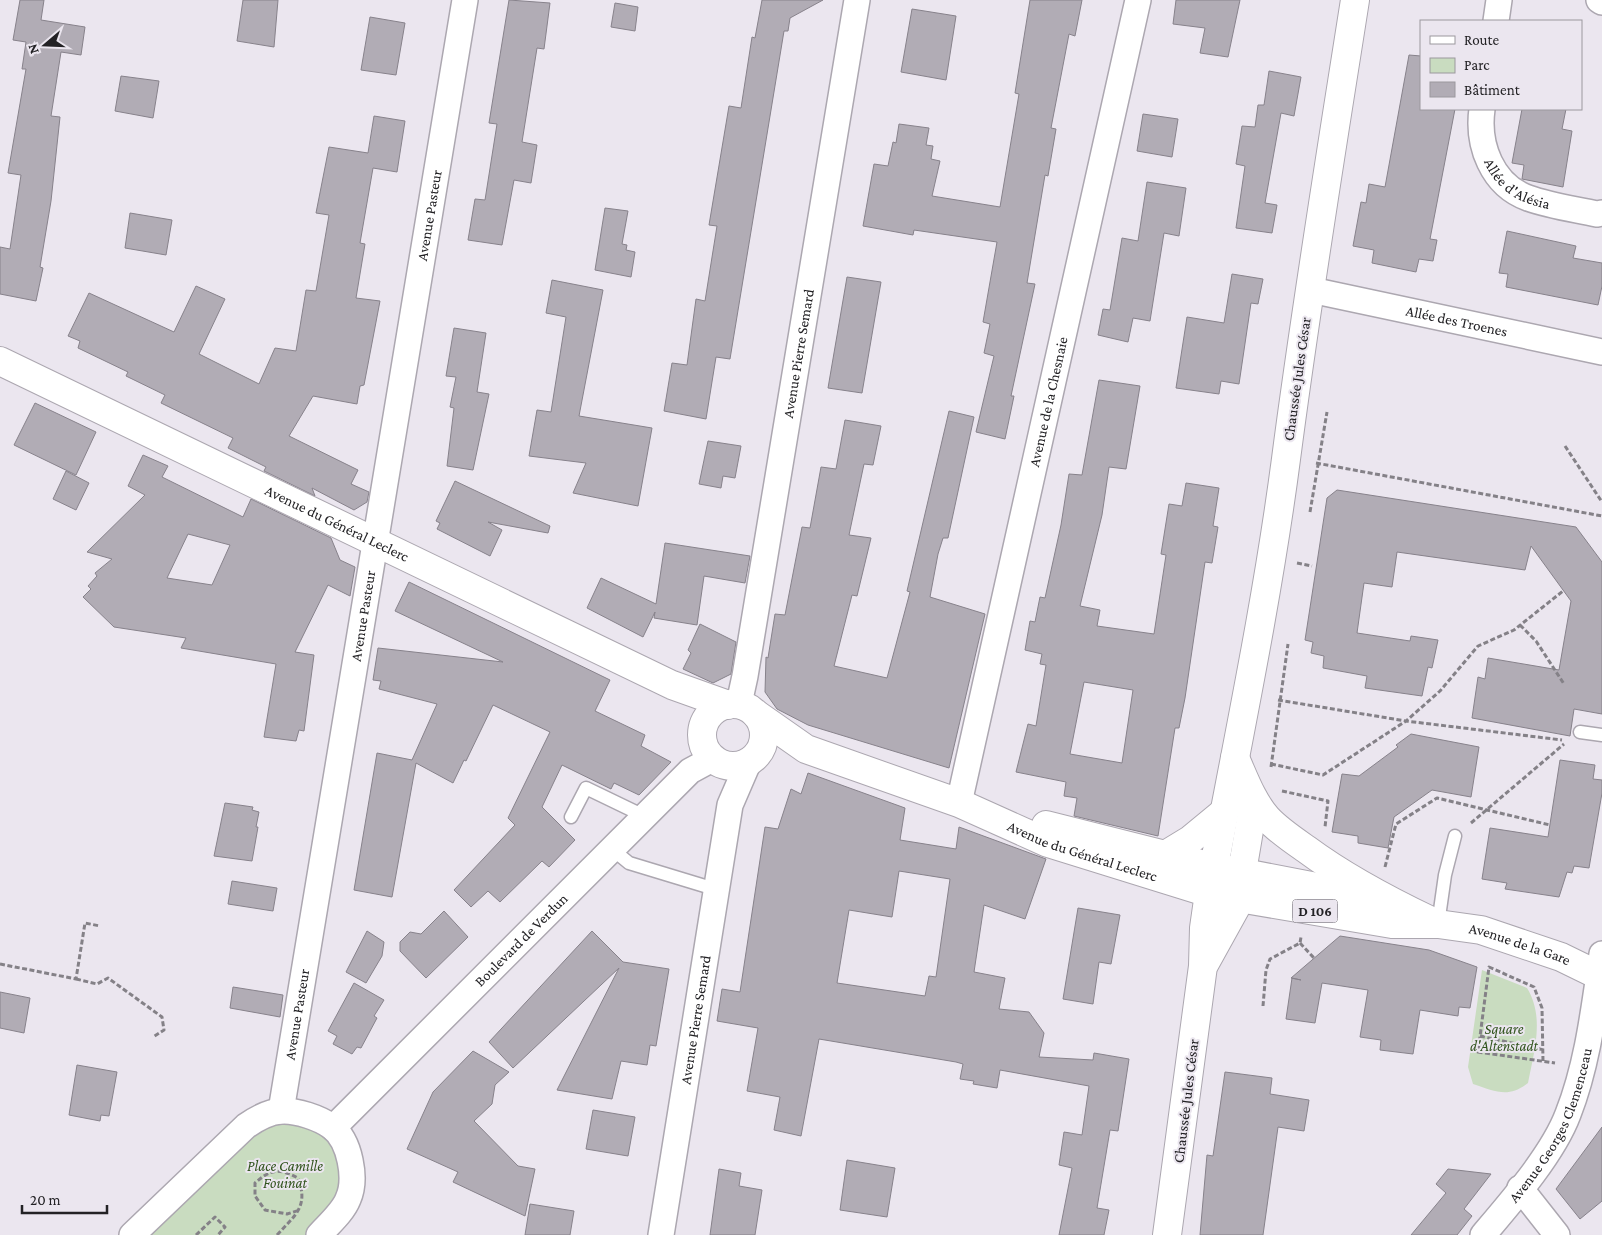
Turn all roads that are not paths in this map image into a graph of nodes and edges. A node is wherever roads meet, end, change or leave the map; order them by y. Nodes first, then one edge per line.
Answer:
1 (465, 0) edge
2 (857, 0) edge
3 (1138, 0) edge
4 (1355, 0) edge
5 (1499, 0) edge
6 (1496, 20) edge
7 (1482, 110) edge
8 (1602, 213) edge
9 (1311, 290) junction
10 (1602, 352) edge
11 (0, 361) edge
12 (374, 541) junction
13 (672, 685) junction
14 (739, 708) junction
15 (1580, 732) dead end
16 (1602, 735) edge
17 (806, 749) junction
18 (712, 754) junction
19 (1235, 758) junction
20 (752, 759) junction
21 (1264, 795) junction
22 (959, 803) junction
23 (730, 805) junction
24 (1224, 812) junction
25 (644, 816) junction
26 (571, 817) dead end
27 (1455, 836) road end
28 (612, 849) junction
29 (1167, 854) junction
30 (1211, 880) junction
31 (1241, 885) junction
32 (718, 890) junction
33 (1386, 900) junction
34 (1438, 924) junction
35 (1203, 966) junction
36 (1601, 969) edge
37 (281, 1111) junction
38 (333, 1128) junction
39 (1520, 1188) junction
40 (132, 1235) edge
41 (319, 1235) edge
42 (661, 1235) edge
43 (1167, 1235) edge
44 (1483, 1235) edge
45 (1557, 1235) edge

1 - 12 street, Avenue Pasteur
2 - 14 street, Avenue Pierre Semard
3 - 22 street, Avenue de la Chesnaie
4 - 9 main road, Chaussée Jules César
5 - 6 street
7 - 8 street, Allée d'Alésia
9 - 10 street, Allée des Troenes
9 - 19 main road, Chaussée Jules César
11 - 12 main road, Avenue du Général Leclerc / D 106
12 - 13 main road, Avenue du Général Leclerc / D 106
12 - 37 street, Avenue Pasteur
13 - 14 main road, Avenue du Général Leclerc / D 106
13 - 18 main road, Avenue du Général Leclerc / D 106
14 - 17 main road, Avenue du Général Leclerc / D 106
14 - 18 main road
14 - 20 main road
15 - 16 lane
17 - 20 main road, Avenue du Général Leclerc / D 106
17 - 22 main road, Avenue du Général Leclerc / D 106
18 - 20 main road
18 - 23 street, Avenue Pierre Semard
18 - 25 street, Boulevard de Verdun
19 - 21 main road
19 - 24 main road, Chaussée Jules César
20 - 23 street, Avenue Pierre Semard
21 - 31 main road, Chaussée Jules César
21 - 33 main road, Avenue de la Gare
22 - 29 main road, Avenue du Général Leclerc / D 106
22 - 30 main road, Avenue du Général Leclerc / D 106
23 - 32 street, Avenue Pierre Semard
24 - 29 main road
24 - 30 main road, Chaussée Jules César
25 - 26 lane
25 - 28 street, Boulevard de Verdun
27 - 34 lane
28 - 32 lane
28 - 38 street, Boulevard de Verdun
29 - 30 main road, Avenue du Général Leclerc / D 106
30 - 31 main road, Avenue de la Gare / D 106
30 - 35 main road, Chaussée Jules César
31 - 33 main road, Avenue de la Gare / D 106
31 - 34 main road, Avenue de la Gare / D 106
31 - 35 main road, Chaussée Jules César
32 - 42 street, Avenue Pierre Semard
33 - 34 main road, Avenue de la Gare / D 106
34 - 36 main road, Avenue de la Gare / D 106
35 - 43 main road, Chaussée Jules César
36 - 39 street, Avenue Georges Clemenceau
37 - 38 street
37 - 40 street
38 - 41 street
39 - 44 street, Avenue Georges Clemenceau
39 - 45 street

